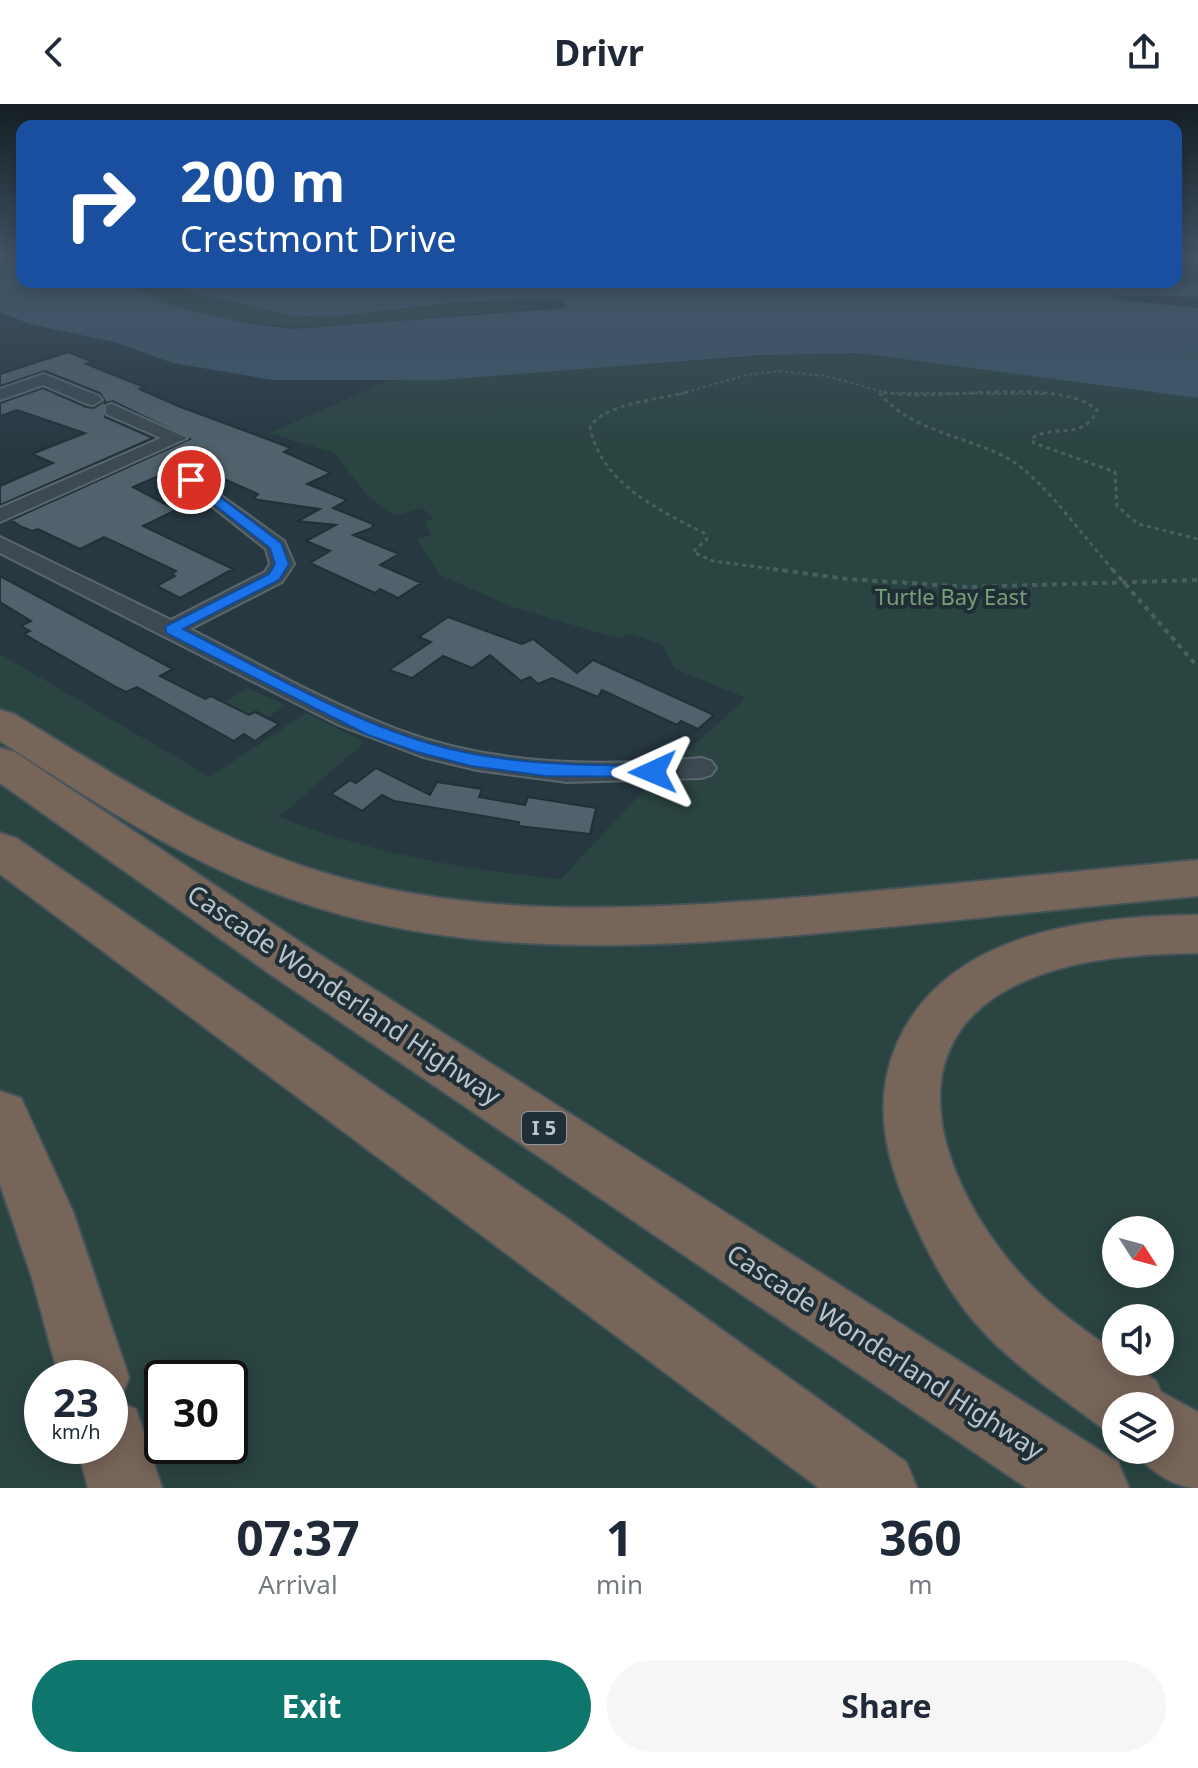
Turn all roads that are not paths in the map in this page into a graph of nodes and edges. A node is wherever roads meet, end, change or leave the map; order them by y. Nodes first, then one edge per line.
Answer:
1 (0, 395) edge
2 (93, 400) dead end
3 (112, 410) dead end
4 (191, 480) dead end
5 (0, 516) edge
6 (0, 544) edge
7 (172, 629) junction
8 (0, 723) edge
9 (0, 762) edge
10 (701, 768) dead end
11 (0, 850) edge
12 (1198, 878) edge
13 (1198, 934) edge
14 (0, 1117) edge
15 (88, 1360) edge
16 (1113, 1392) edge
17 (1174, 1439) edge
18 (1198, 1457) edge
19 (118, 1464) edge
20 (125, 1488) edge
21 (880, 1488) edge
22 (1092, 1488) edge

1 - 2 street
3 - 5 street
4 - 7 street
6 - 7 street
7 - 10 street
8 - 12 highway
9 - 22 highway, Cascade Wonderland Highway / I 5
11 - 21 highway
13 - 16 highway
14 - 15 highway
17 - 18 highway
19 - 20 highway

